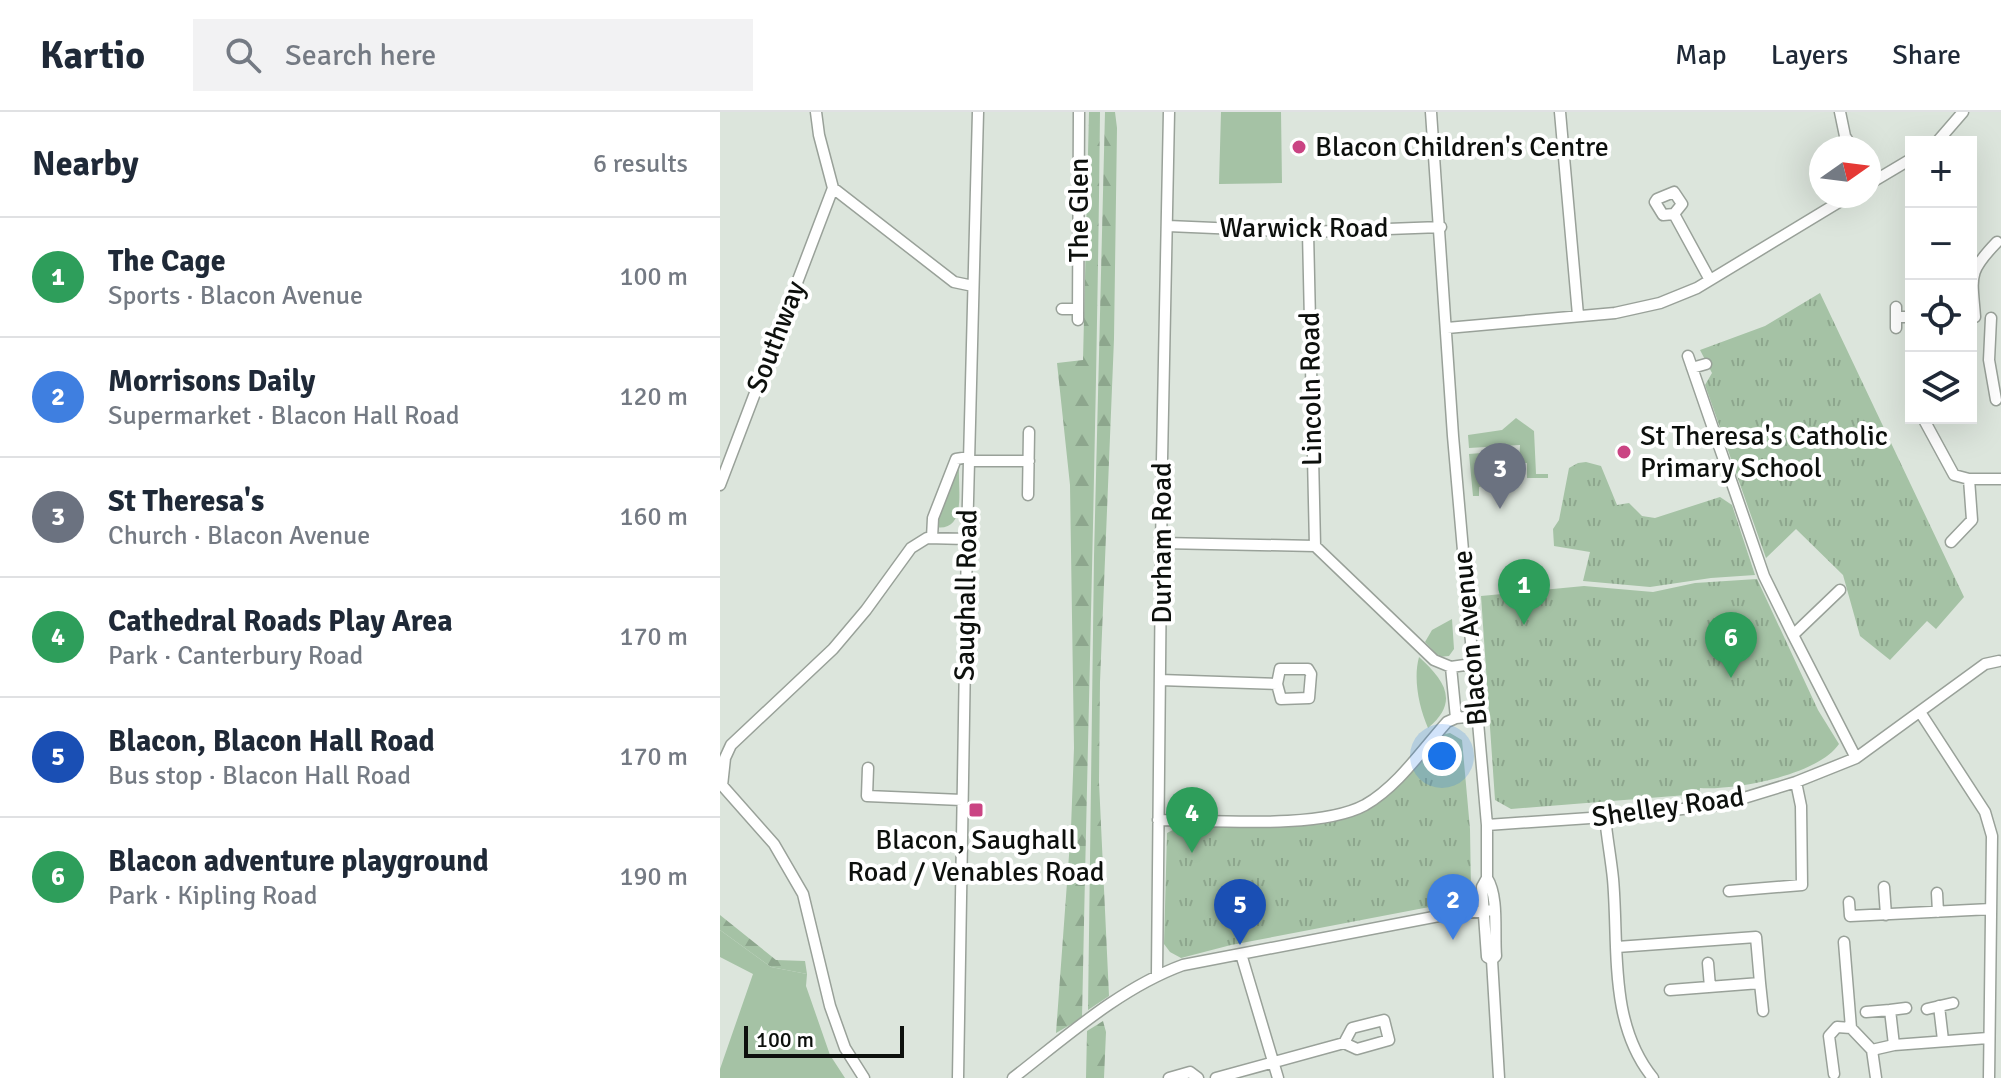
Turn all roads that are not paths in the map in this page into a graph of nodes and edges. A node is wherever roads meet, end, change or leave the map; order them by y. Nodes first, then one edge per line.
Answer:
1 (816, 112) edge
2 (978, 112) edge
3 (1079, 112) edge
4 (1169, 112) edge
5 (1431, 112) edge
6 (1560, 112) edge
7 (1840, 112) edge
8 (1963, 112) edge
9 (1845, 136) edge
10 (1942, 136) edge
11 (1905, 162) edge
12 (1881, 176) edge
13 (833, 188) junction
14 (1829, 208) edge
15 (1674, 214) dead end
16 (1168, 226) junction
17 (1441, 227) junction
18 (1308, 232) junction
19 (1988, 235) dead end
20 (1999, 244) edge
21 (1710, 280) junction
22 (1973, 280) edge
23 (973, 286) junction
24 (1062, 309) dead end
25 (1578, 315) junction
26 (1896, 317) dead end
27 (1905, 317) edge
28 (1996, 318) edge
29 (1447, 328) junction
30 (1688, 356) dead end
31 (1706, 364) dead end
32 (1692, 368) junction
33 (1991, 394) dead end
34 (1926, 424) edge
35 (1029, 432) dead end
36 (969, 459) junction
37 (1029, 461) junction
38 (1969, 479) junction
39 (2001, 479) edge
40 (720, 485) edge
41 (1028, 495) dead end
42 (1952, 536) dead end
43 (932, 538) junction
44 (967, 539) junction
45 (1162, 543) junction
46 (1315, 546) junction
47 (1840, 590) dead end
48 (1793, 635) junction
49 (2000, 662) edge
50 (1472, 664) junction
51 (1451, 667) junction
52 (1160, 680) junction
53 (1277, 684) dead end
54 (1920, 712) junction
55 (1476, 716) junction
56 (1456, 718) junction
57 (1856, 758) junction
58 (868, 768) dead end
59 (1796, 782) junction
60 (721, 784) edge
61 (962, 800) junction
62 (1605, 817) junction
63 (1158, 820) junction
64 (1487, 825) junction
65 (1884, 887) dead end
66 (1729, 891) dead end
67 (1937, 893) dead end
68 (1849, 902) dead end
69 (1488, 906) junction
70 (1991, 909) junction
71 (1938, 912) junction
72 (1886, 915) junction
73 (1844, 942) dead end
74 (1617, 947) junction
75 (1241, 954) junction
76 (1708, 963) dead end
77 (1157, 975) junction
78 (1760, 983) junction
79 (1710, 987) junction
80 (1670, 990) dead end
81 (1953, 1003) dead end
82 (1906, 1008) dead end
83 (1890, 1010) junction
84 (1763, 1011) dead end
85 (1866, 1012) dead end
86 (1851, 1028) junction
87 (1988, 1038) junction
88 (1943, 1040) junction
89 (1344, 1043) dead end
90 (1894, 1045) junction
91 (1872, 1050) junction
92 (1274, 1062) junction
93 (1835, 1070) dead end
94 (864, 1078) edge
95 (958, 1078) edge
96 (1013, 1078) edge
97 (1169, 1078) edge
98 (1198, 1078) edge
99 (1216, 1078) edge
100 (1278, 1078) edge
101 (1499, 1078) edge
102 (1653, 1078) edge
103 (1876, 1078) edge
104 (1989, 1078) edge

1 - 13 street
2 - 23 street, Saughall Road
3 - 24 street, The Glen
4 - 16 street, Durham Road
5 - 17 street, Blacon Avenue
6 - 25 street
7 - 9 street
8 - 10 street
11 - 12 street
13 - 23 street
13 - 40 street, Southway
14 - 21 street
15 - 21 street
16 - 18 street, Warwick Road
16 - 45 street, Durham Road
17 - 18 street, Warwick Road
17 - 29 street, Blacon Avenue
18 - 46 street, Lincoln Road
19 - 20 street
20 - 22 street
21 - 25 street
23 - 36 street, Saughall Road
25 - 29 street
26 - 27 street
28 - 33 street
29 - 50 street, Blacon Avenue
30 - 32 street
31 - 32 street
32 - 48 street
34 - 38 street
35 - 37 street
36 - 37 street
36 - 43 street
36 - 44 street, Saughall Road
37 - 41 street
38 - 39 street
38 - 42 street
43 - 44 street
43 - 60 street
44 - 61 street, Saughall Road
45 - 46 street
45 - 52 street, Durham Road
46 - 51 street
47 - 48 street
48 - 57 street
49 - 54 street, Shelley Road
50 - 51 street
50 - 55 street, Blacon Avenue
51 - 56 street
52 - 53 street
52 - 63 street, Durham Road
54 - 57 street, Shelley Road
54 - 70 street
55 - 56 street
55 - 64 street, Blacon Avenue
56 - 63 street
57 - 59 street, Shelley Road
58 - 61 street
59 - 62 street, Shelley Road
59 - 66 street
60 - 94 street
61 - 95 street, Saughall Road
62 - 64 street, Shelley Road
62 - 74 street
63 - 77 street, Durham Road
64 - 69 street, Blacon Avenue
65 - 72 street
67 - 71 street
68 - 72 street
69 - 75 street
69 - 101 street, Blacon Avenue
70 - 71 street
70 - 87 street
71 - 72 street
73 - 86 street
74 - 78 street
74 - 102 street
75 - 77 street
75 - 92 street
76 - 79 street
77 - 96 street
78 - 79 street
78 - 84 street
79 - 80 street
81 - 88 street
82 - 83 street
83 - 85 street
83 - 90 street
86 - 91 street
86 - 93 street
87 - 88 street
87 - 104 street
88 - 90 street
89 - 92 street
90 - 91 street
91 - 103 street
92 - 99 street
92 - 100 street
97 - 98 street

